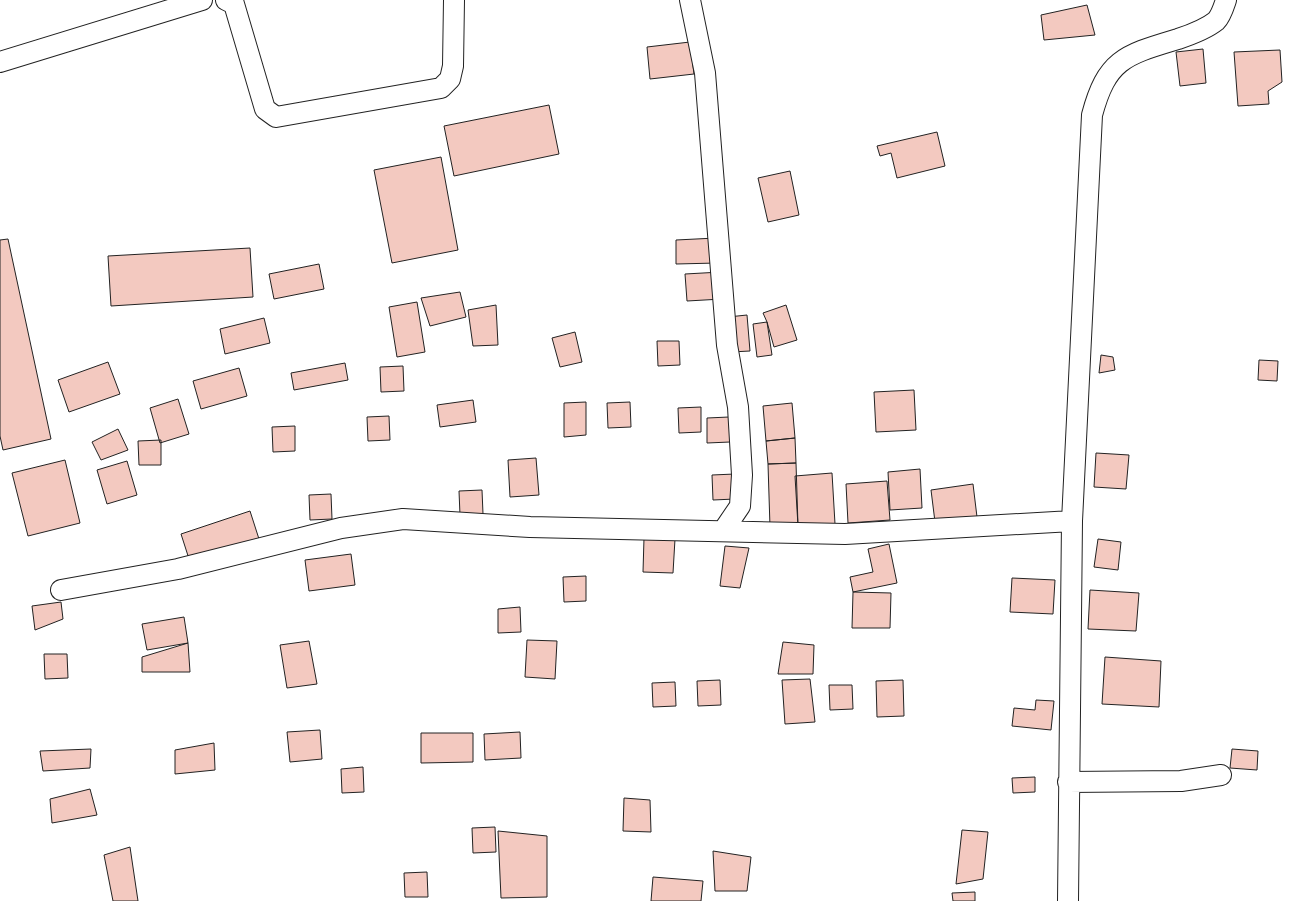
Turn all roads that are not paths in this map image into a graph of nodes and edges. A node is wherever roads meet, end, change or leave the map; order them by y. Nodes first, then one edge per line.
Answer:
1 (202, 0) edge
2 (226, 0) edge
3 (454, 0) edge
4 (690, 0) edge
5 (1226, 0) edge
6 (0, 62) edge
7 (1072, 521) junction
8 (723, 531) junction
9 (61, 590) dead end
10 (1221, 775) dead end
11 (1068, 782) junction
12 (1068, 901) edge

1 - 6 street
2 - 3 street
4 - 8 street
5 - 7 street
7 - 8 street
7 - 11 street
8 - 9 street
10 - 11 street
11 - 12 street

